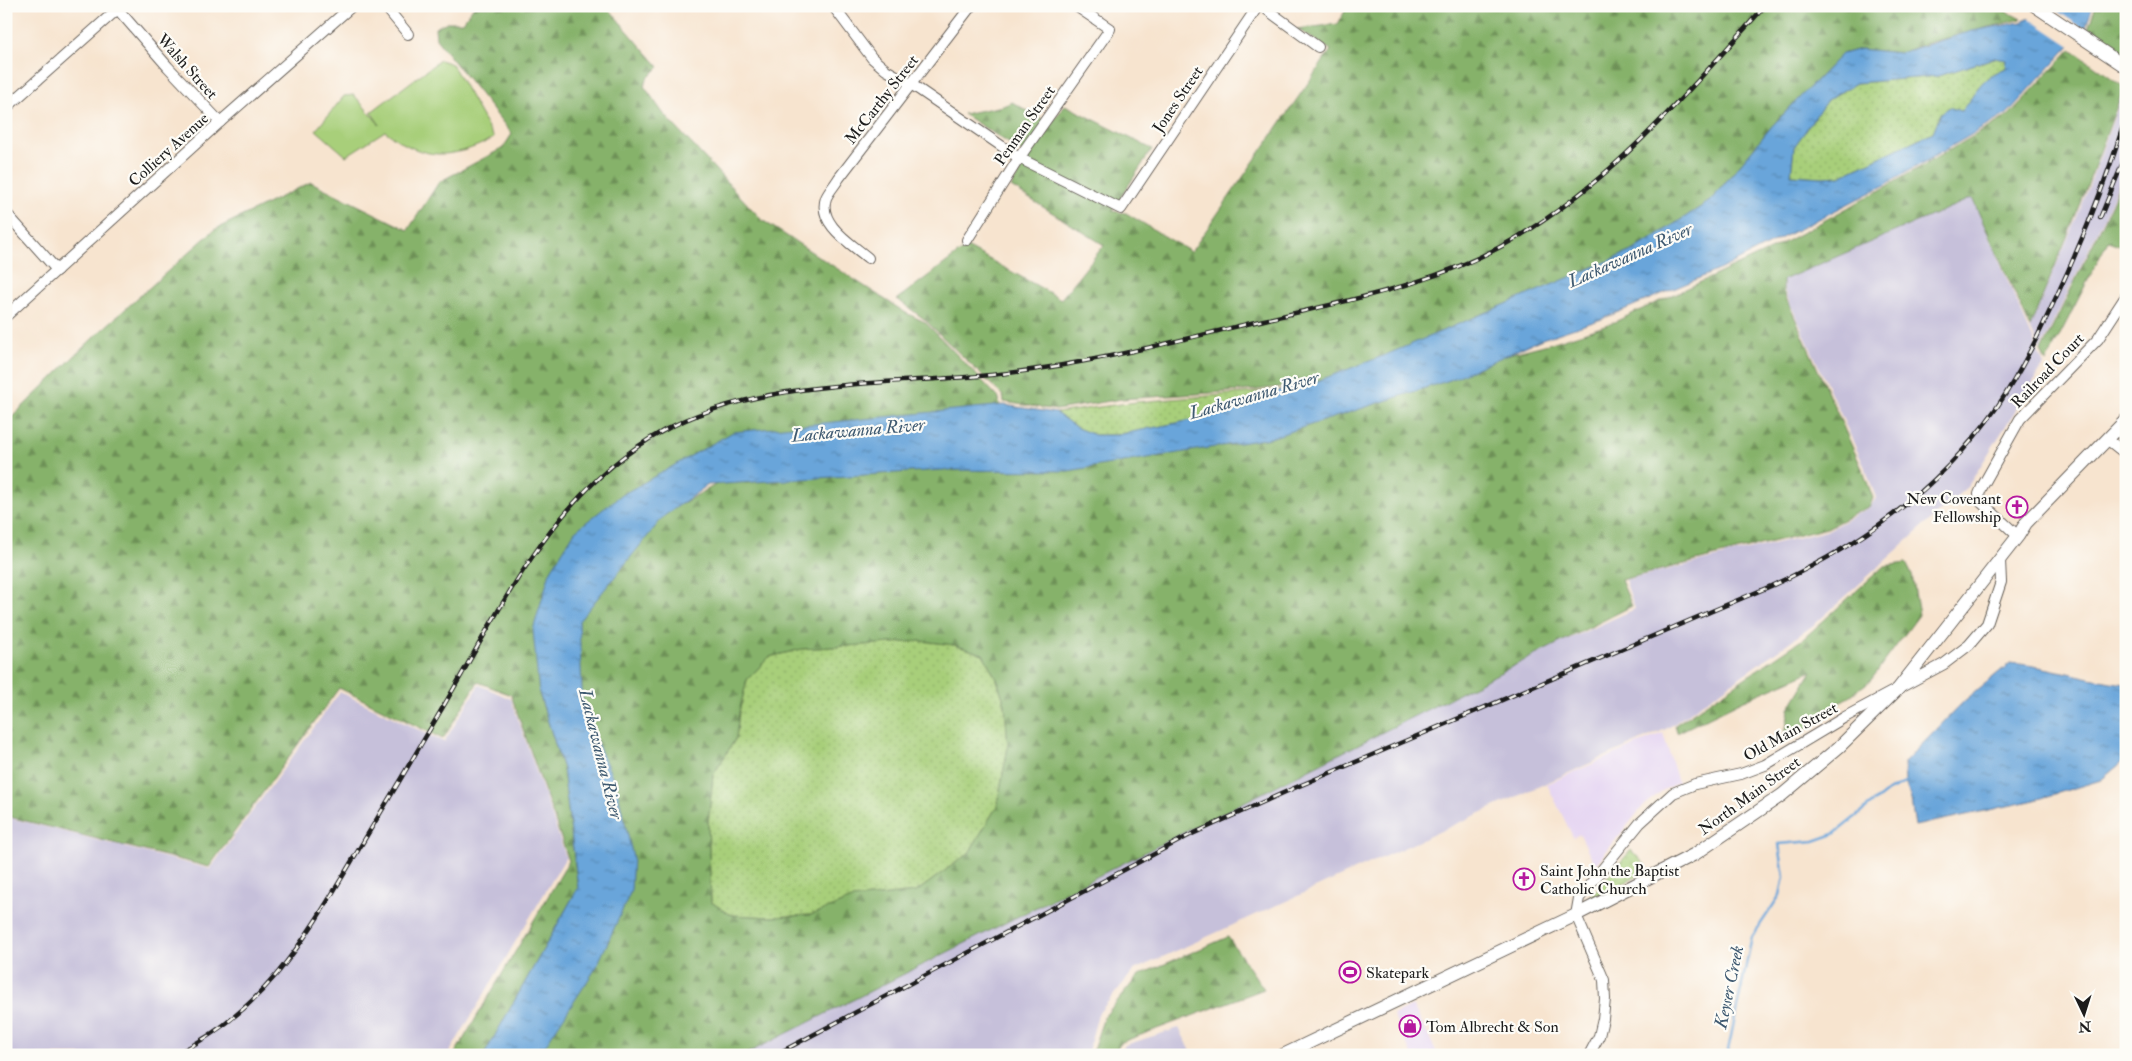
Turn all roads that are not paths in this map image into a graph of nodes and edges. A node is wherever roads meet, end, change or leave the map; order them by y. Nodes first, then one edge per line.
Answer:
1 (352, 6) edge
2 (385, 6) edge
3 (833, 6) edge
4 (971, 6) edge
5 (1076, 6) edge
6 (1260, 6) edge
7 (2035, 6) edge
8 (118, 7) edge
9 (408, 34) dead end
10 (1318, 47) dead end
11 (2126, 67) edge
12 (912, 84) junction
13 (6, 108) edge
14 (220, 122) junction
15 (1019, 158) junction
16 (6, 213) edge
17 (967, 240) dead end
18 (868, 258) dead end
19 (57, 270) junction
20 (2126, 296) edge
21 (6, 316) edge
22 (2126, 420) edge
23 (2107, 440) junction
24 (2126, 454) edge
25 (2018, 536) junction
26 (2000, 560) junction
27 (1898, 689) junction
28 (1576, 915) junction
29 (1283, 1055) edge
30 (1589, 1055) edge

1 - 14 street, Colliery Avenue
2 - 9 street
3 - 12 street
4 - 12 street, McCarthy Street
5 - 15 street, Penman Street
6 - 10 street
6 - 15 street, Jones Street
7 - 11 main road
8 - 13 street
8 - 14 street, Walsh Street
12 - 15 street
12 - 18 street, McCarthy Street
14 - 19 street, Colliery Avenue
15 - 17 street, Penman Street
16 - 19 street
19 - 21 street, Colliery Avenue
20 - 25 street, Railroad Court
22 - 23 main road, North Main Street
23 - 24 street
23 - 25 main road, North Main Street
25 - 26 main road, North Main Street
26 - 27 main road, North Main Street
26 - 27 street, Old Main Street
27 - 28 main road, North Main Street
27 - 28 street, Old Main Street
28 - 29 main road, North Main Street
28 - 30 street

